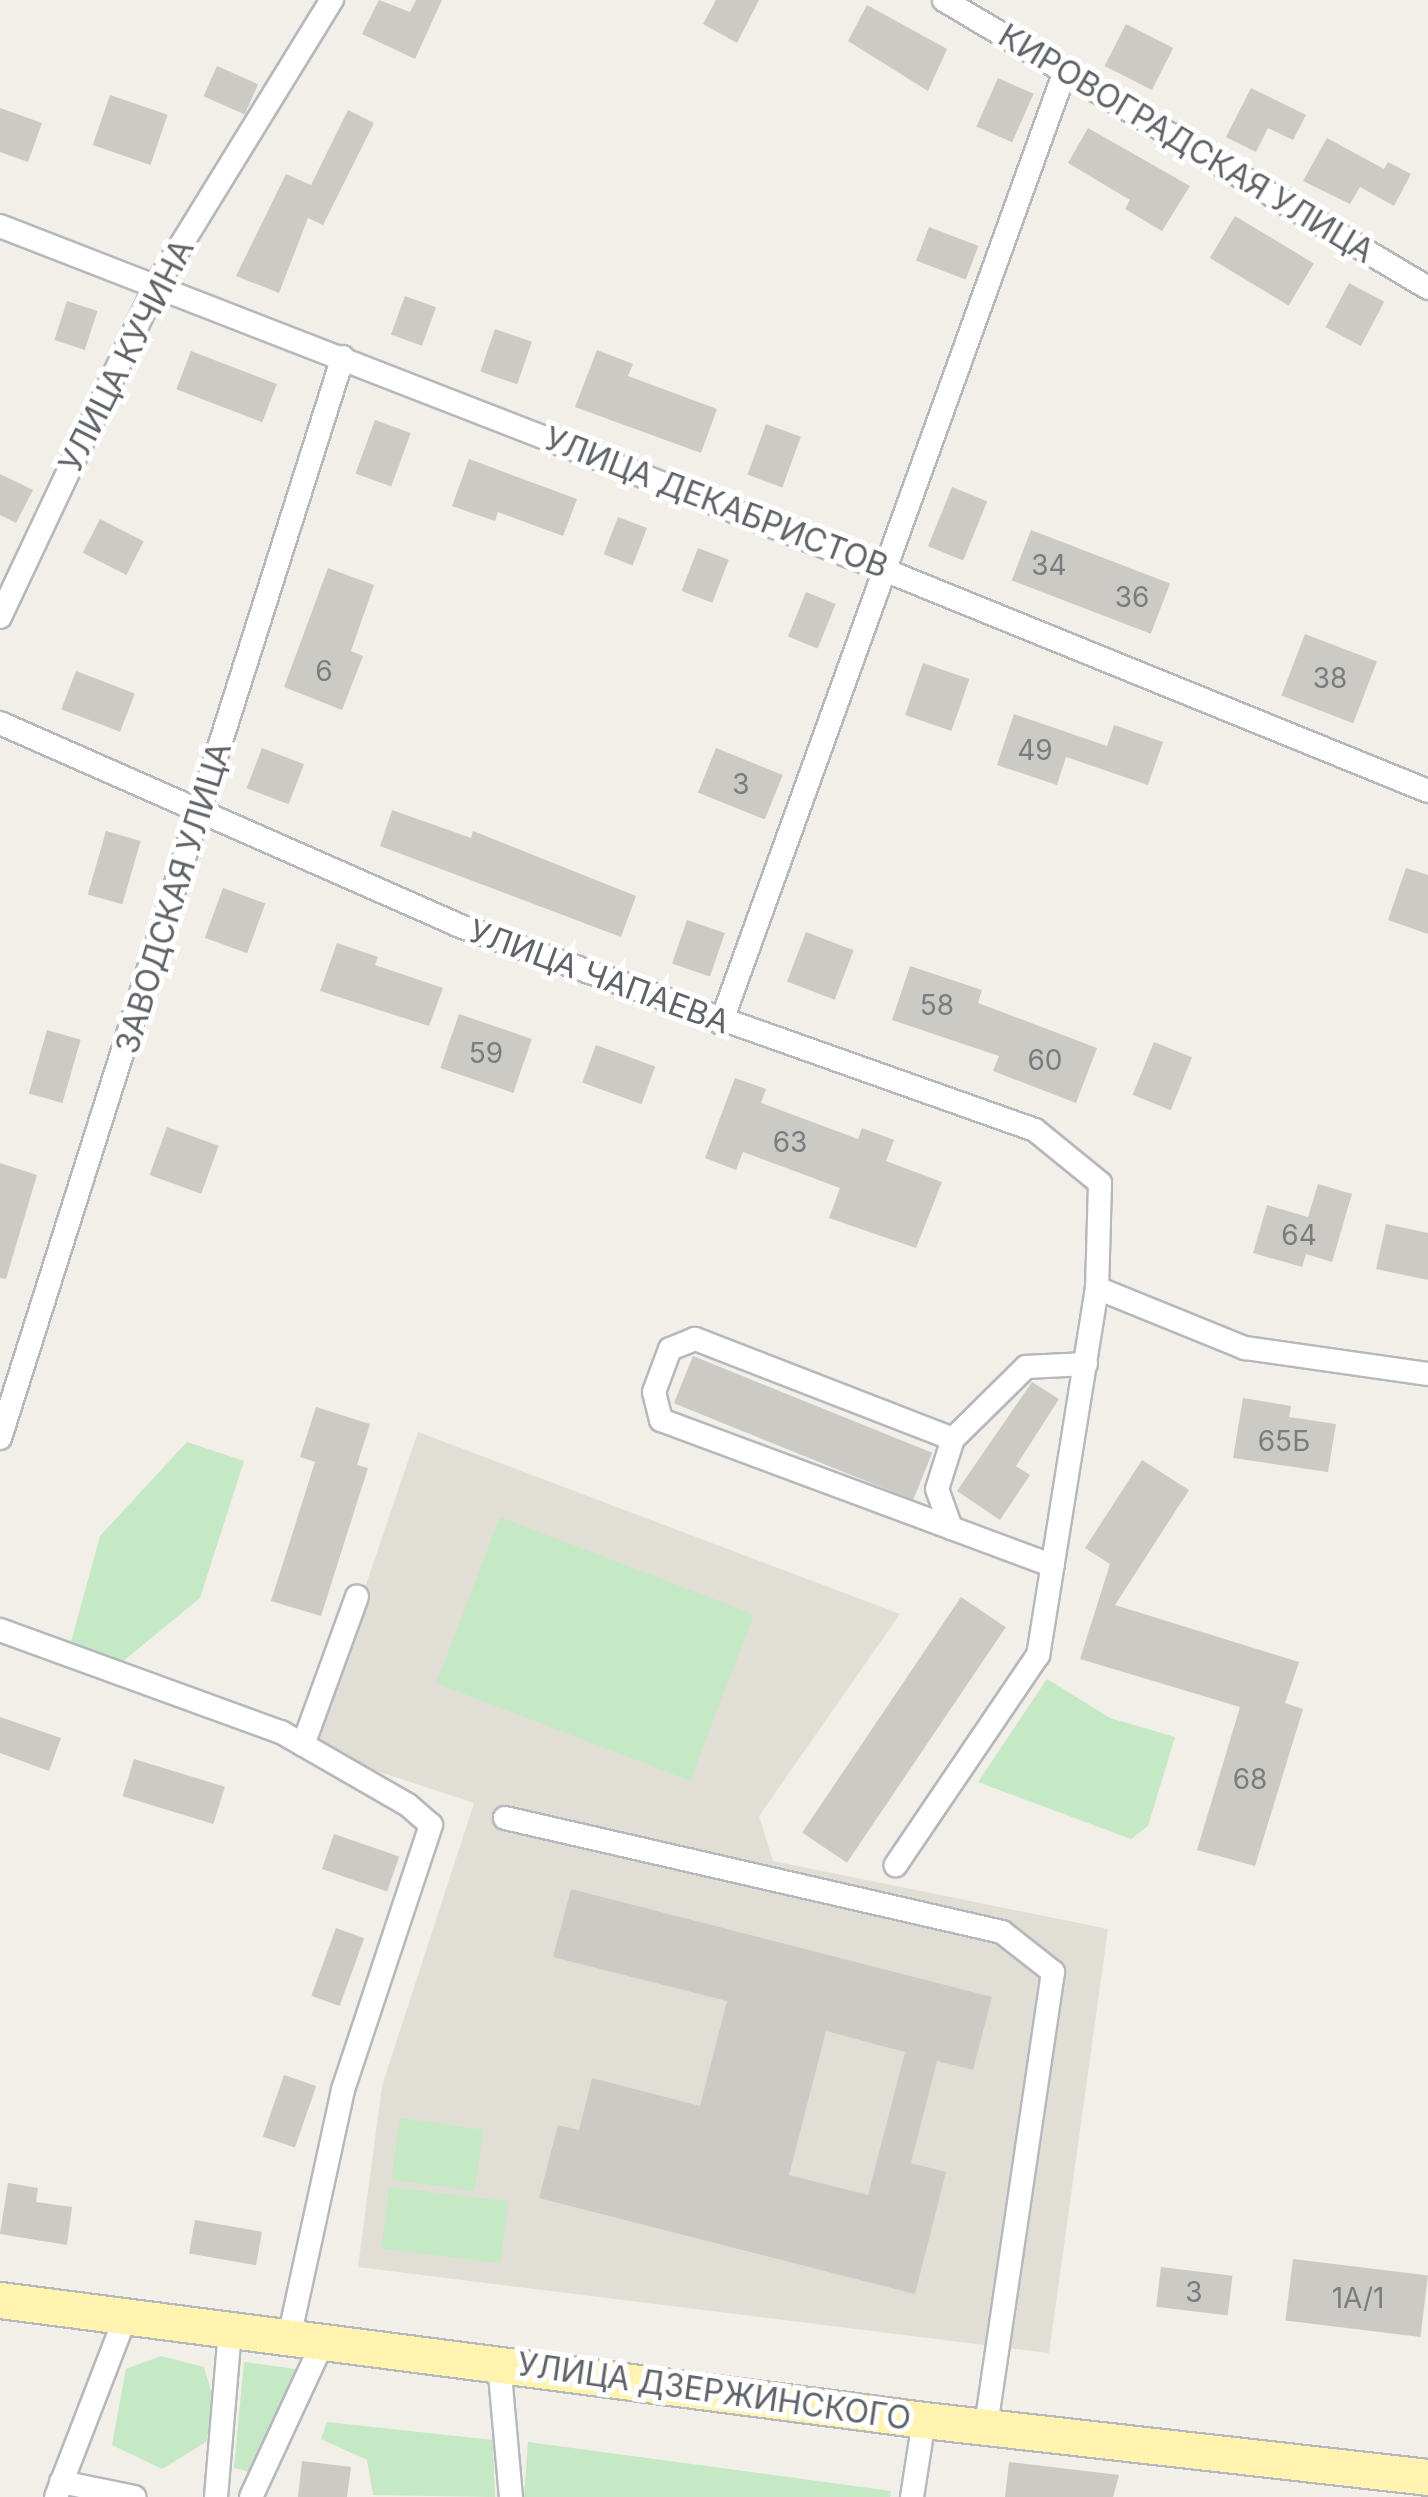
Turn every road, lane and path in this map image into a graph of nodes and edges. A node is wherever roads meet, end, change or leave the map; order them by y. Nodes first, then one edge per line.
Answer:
1 (332, 0) edge
2 (944, 0) edge
3 (1065, 71) junction
4 (0, 226) edge
5 (157, 284) junction
6 (1428, 288) edge
7 (343, 357) junction
8 (882, 568) junction
9 (0, 618) edge
10 (0, 723) edge
11 (1428, 792) edge
12 (202, 807) junction
13 (721, 1023) junction
14 (1097, 1288) junction
15 (1086, 1364) junction
16 (1426, 1372) edge
17 (0, 1438) edge
18 (953, 1439) junction
19 (952, 1528) junction
20 (1054, 1566) junction
21 (357, 1597) dead end
22 (0, 1630) edge
23 (303, 1745) junction
24 (505, 1818) dead end
25 (896, 1865) dead end
26 (0, 2300) edge
27 (125, 2318) junction
28 (230, 2331) junction
29 (306, 2340) junction
30 (500, 2363) junction
31 (924, 2420) junction
32 (986, 2427) junction
33 (1428, 2477) edge
34 (58, 2489) edge
35 (134, 2497) edge
36 (216, 2497) edge
37 (251, 2497) edge
38 (511, 2497) edge
39 (912, 2497) edge

1 - 5 street, УЛИЦА КУЧИНА
2 - 3 street, КИРОВОГРАДСКАЯ УЛИЦА
3 - 6 street, КИРОВОГРАДСКАЯ УЛИЦА
3 - 8 street
4 - 5 street, УЛИЦА ДЕКАБРИСТОВ
5 - 7 street, УЛИЦА ДЕКАБРИСТОВ
5 - 9 street, УЛИЦА КУЧИНА
7 - 8 street, УЛИЦА ДЕКАБРИСТОВ
7 - 12 street, ЗАВОДСКАЯ УЛИЦА
8 - 11 street, УЛИЦА ДЕКАБРИСТОВ
8 - 13 street
10 - 12 street, УЛИЦА ЧАПАЕВА
12 - 13 street, УЛИЦА ЧАПАЕВА
12 - 17 street, ЗАВОДСКАЯ УЛИЦА
13 - 14 street, УЛИЦА ЧАПАЕВА
14 - 15 street, УЛИЦА ЧАПАЕВА
14 - 16 street
15 - 18 street
15 - 20 street, УЛИЦА ЧАПАЕВА
18 - 19 street
18 - 19 street
19 - 20 street
20 - 25 street, УЛИЦА ЧАПАЕВА
21 - 23 street
22 - 23 street
23 - 29 street
24 - 32 street
26 - 27 main road, УЛИЦА ДЗЕРЖИНСКОГО
27 - 28 main road, УЛИЦА ДЗЕРЖИНСКОГО
27 - 34 street
28 - 29 main road, УЛИЦА ДЗЕРЖИНСКОГО
28 - 36 street
29 - 30 main road, УЛИЦА ДЗЕРЖИНСКОГО
29 - 37 street
30 - 31 main road, УЛИЦА ДЗЕРЖИНСКОГО
30 - 38 street
31 - 32 main road, УЛИЦА ДЗЕРЖИНСКОГО
31 - 39 street
32 - 33 main road, УЛИЦА ДЗЕРЖИНСКОГО
34 - 35 street

